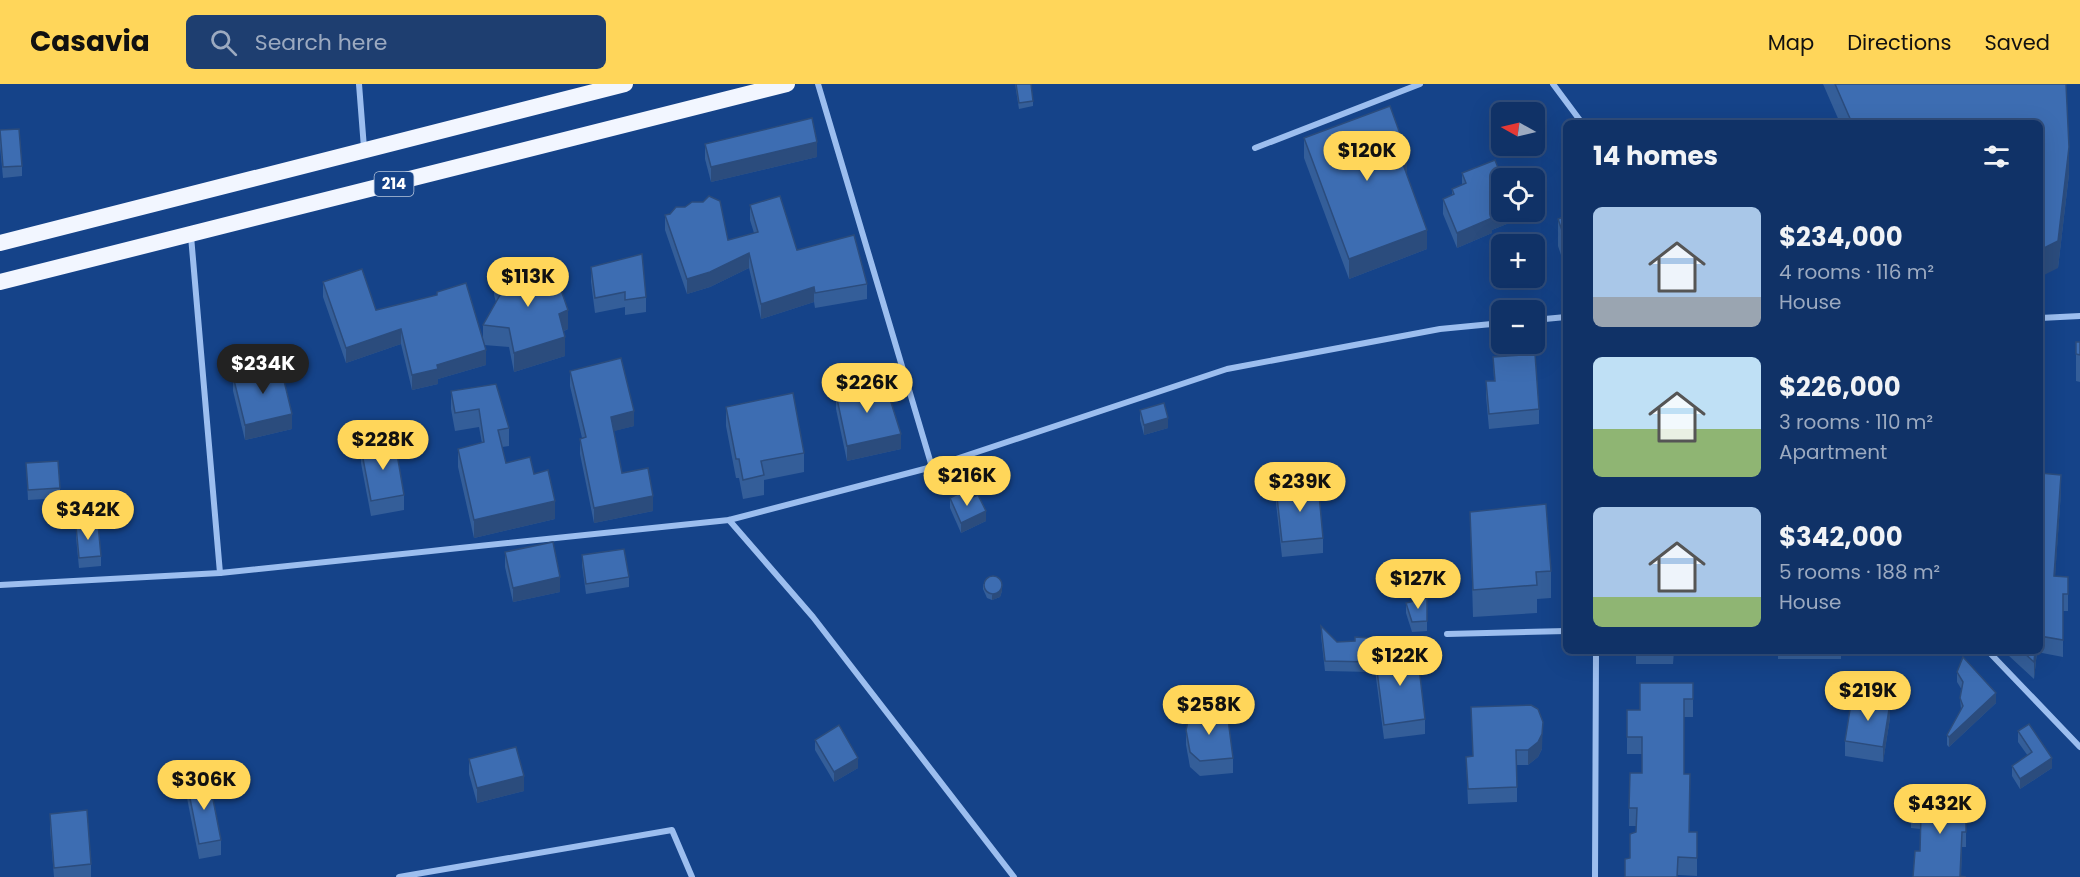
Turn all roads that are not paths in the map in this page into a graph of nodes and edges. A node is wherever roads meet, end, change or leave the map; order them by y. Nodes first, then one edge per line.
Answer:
1 (359, 84) edge
2 (625, 84) edge
3 (787, 84) edge
4 (819, 84) edge
5 (1420, 84) edge
6 (1553, 84) edge
7 (1580, 120) edge
8 (1255, 148) dead end
9 (365, 151) junction
10 (191, 236) junction
11 (0, 243) edge
12 (0, 282) edge
13 (1563, 316) edge
14 (2080, 316) edge
15 (2043, 318) edge
16 (1545, 319) edge
17 (1491, 324) edge
18 (932, 467) junction
19 (729, 520) junction
20 (220, 573) junction
21 (0, 585) edge
22 (1563, 631) edge
23 (1448, 634) dead end
24 (1596, 654) edge
25 (1991, 654) edge
26 (2080, 747) edge
27 (399, 877) edge
28 (692, 877) edge
29 (1014, 877) edge
30 (1595, 877) edge

1 - 9 street
2 - 9 highway, 214
3 - 10 highway, 214
4 - 18 street
5 - 8 street
6 - 7 street
9 - 11 highway, 214
10 - 12 highway, 214
10 - 20 street
13 - 16 street
14 - 15 street
17 - 18 street
18 - 19 street
19 - 20 street
19 - 29 street
20 - 21 street
22 - 23 street
24 - 30 street
25 - 26 street
27 - 28 street

